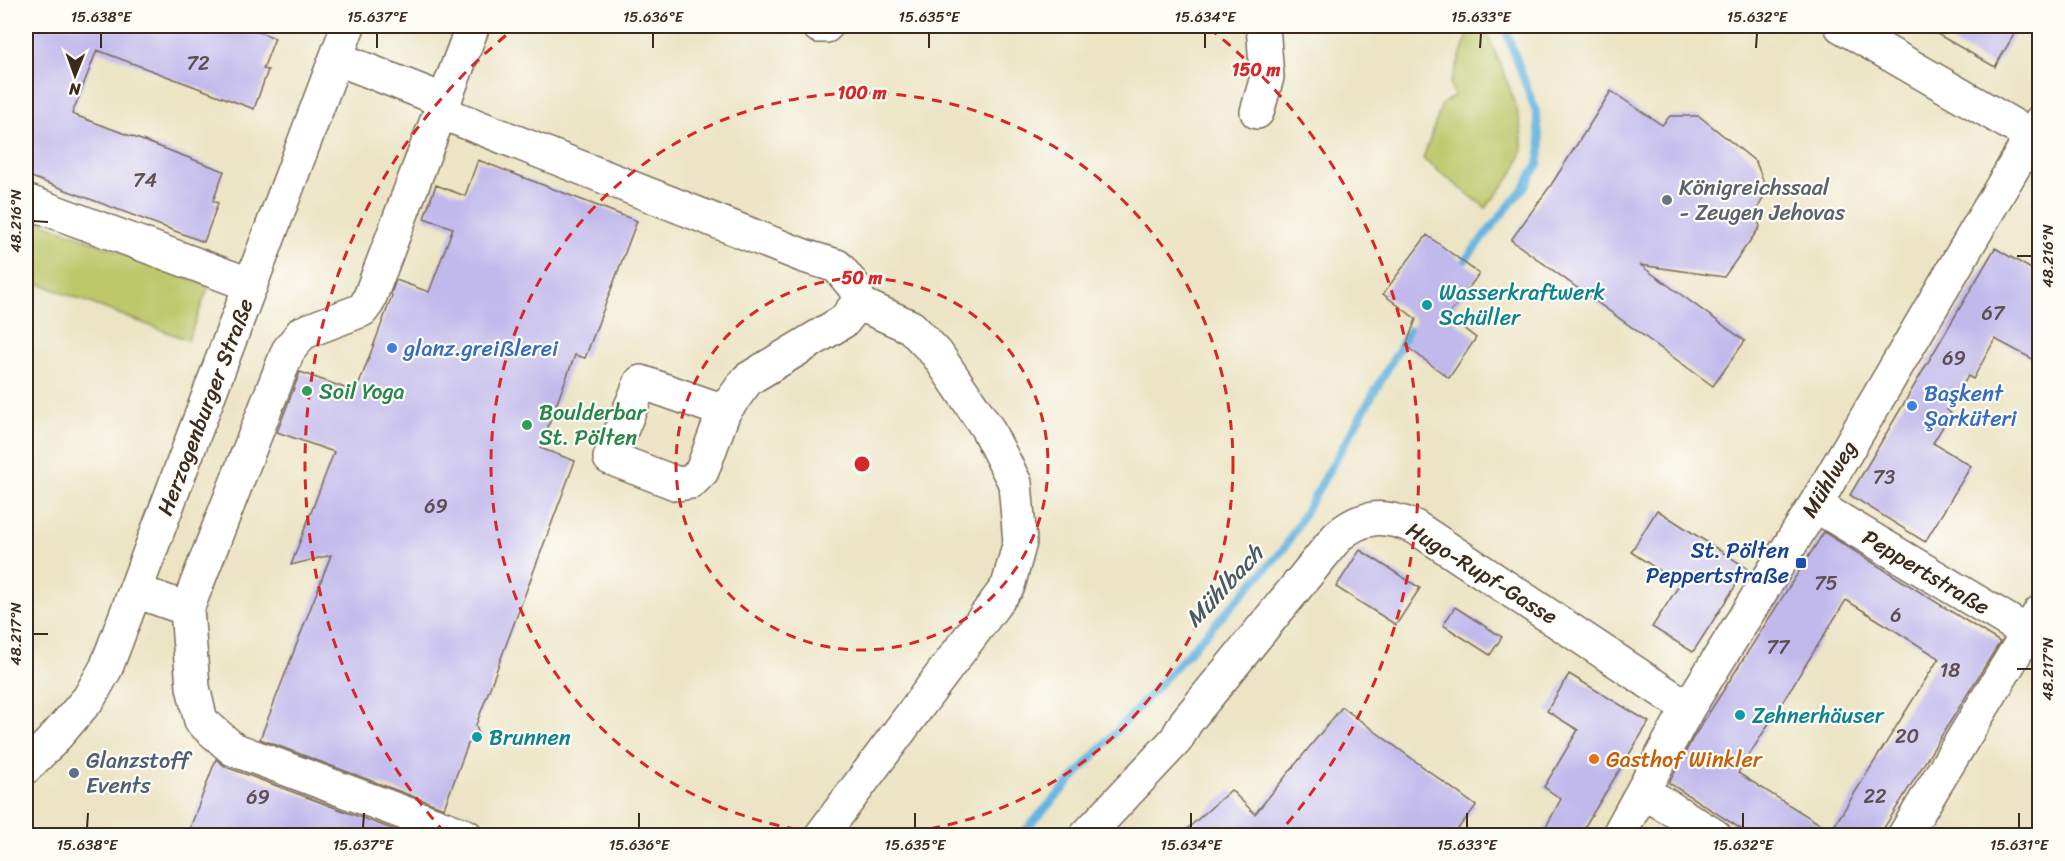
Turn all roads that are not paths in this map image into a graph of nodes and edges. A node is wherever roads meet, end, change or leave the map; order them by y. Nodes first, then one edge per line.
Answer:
1 (348, 26) edge
2 (471, 26) edge
3 (819, 26) edge
4 (825, 26) edge
5 (1263, 26) edge
6 (1841, 26) edge
7 (336, 58) junction
8 (444, 106) junction
9 (1257, 112) dead end
10 (2037, 133) edge
11 (26, 201) edge
12 (251, 285) junction
13 (858, 303) junction
14 (724, 411) dead end
15 (1815, 505) junction
16 (136, 591) junction
17 (187, 609) junction
18 (2035, 627) edge
19 (1688, 708) junction
20 (26, 767) edge
21 (1643, 791) junction
22 (466, 836) edge
23 (820, 836) edge
24 (1086, 836) edge
25 (1618, 836) edge
26 (1715, 836) edge
27 (1904, 836) edge

1 - 7 street, Herzogenburger Straße
2 - 8 street
3 - 4 street
5 - 9 street
6 - 10 street
7 - 8 street
7 - 12 street, Herzogenburger Straße
8 - 13 street
8 - 17 street
10 - 15 street, Mühlweg
11 - 12 street
12 - 16 street, Herzogenburger Straße
13 - 14 street
13 - 23 street
15 - 18 street, Peppertstraße
15 - 19 street, Mühlweg
16 - 17 street
16 - 20 street, Herzogenburger Straße
17 - 22 street
18 - 27 street
19 - 21 street, Mühlweg
19 - 24 street, Hugo-Rupf-Gasse
21 - 25 street, Mühlweg
21 - 26 street

